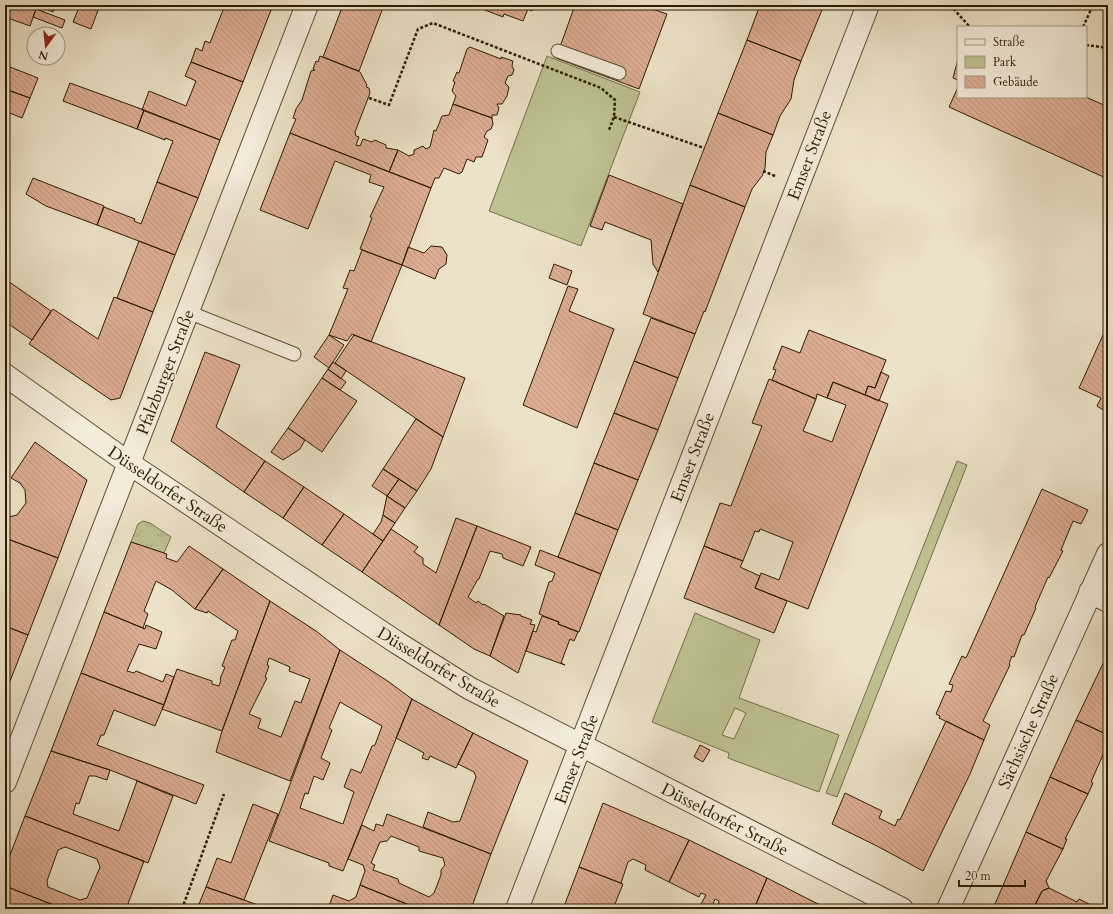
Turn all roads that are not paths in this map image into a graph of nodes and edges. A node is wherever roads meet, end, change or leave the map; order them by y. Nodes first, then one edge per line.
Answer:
1 (307, 5) edge
2 (868, 5) edge
3 (558, 51) dead end
4 (618, 74) dead end
5 (188, 312) junction
6 (294, 354) dead end
7 (5, 375) edge
8 (130, 464) junction
9 (1108, 554) edge
10 (1099, 596) edge
11 (581, 746) junction
12 (5, 782) edge
13 (517, 909) edge
14 (902, 909) edge
15 (948, 909) edge

1 - 5 street, Pfalzburger Straße
2 - 11 street, Emser Straße
3 - 4 lane
5 - 6 lane
5 - 8 street, Pfalzburger Straße
7 - 8 street, Düsseldorfer Straße
8 - 11 street, Düsseldorfer Straße
8 - 12 street, Pfalzburger Straße
9 - 10 street, Sächsische Straße
10 - 15 street, Sächsische Straße
11 - 13 street, Emser Straße
11 - 14 street, Düsseldorfer Straße

